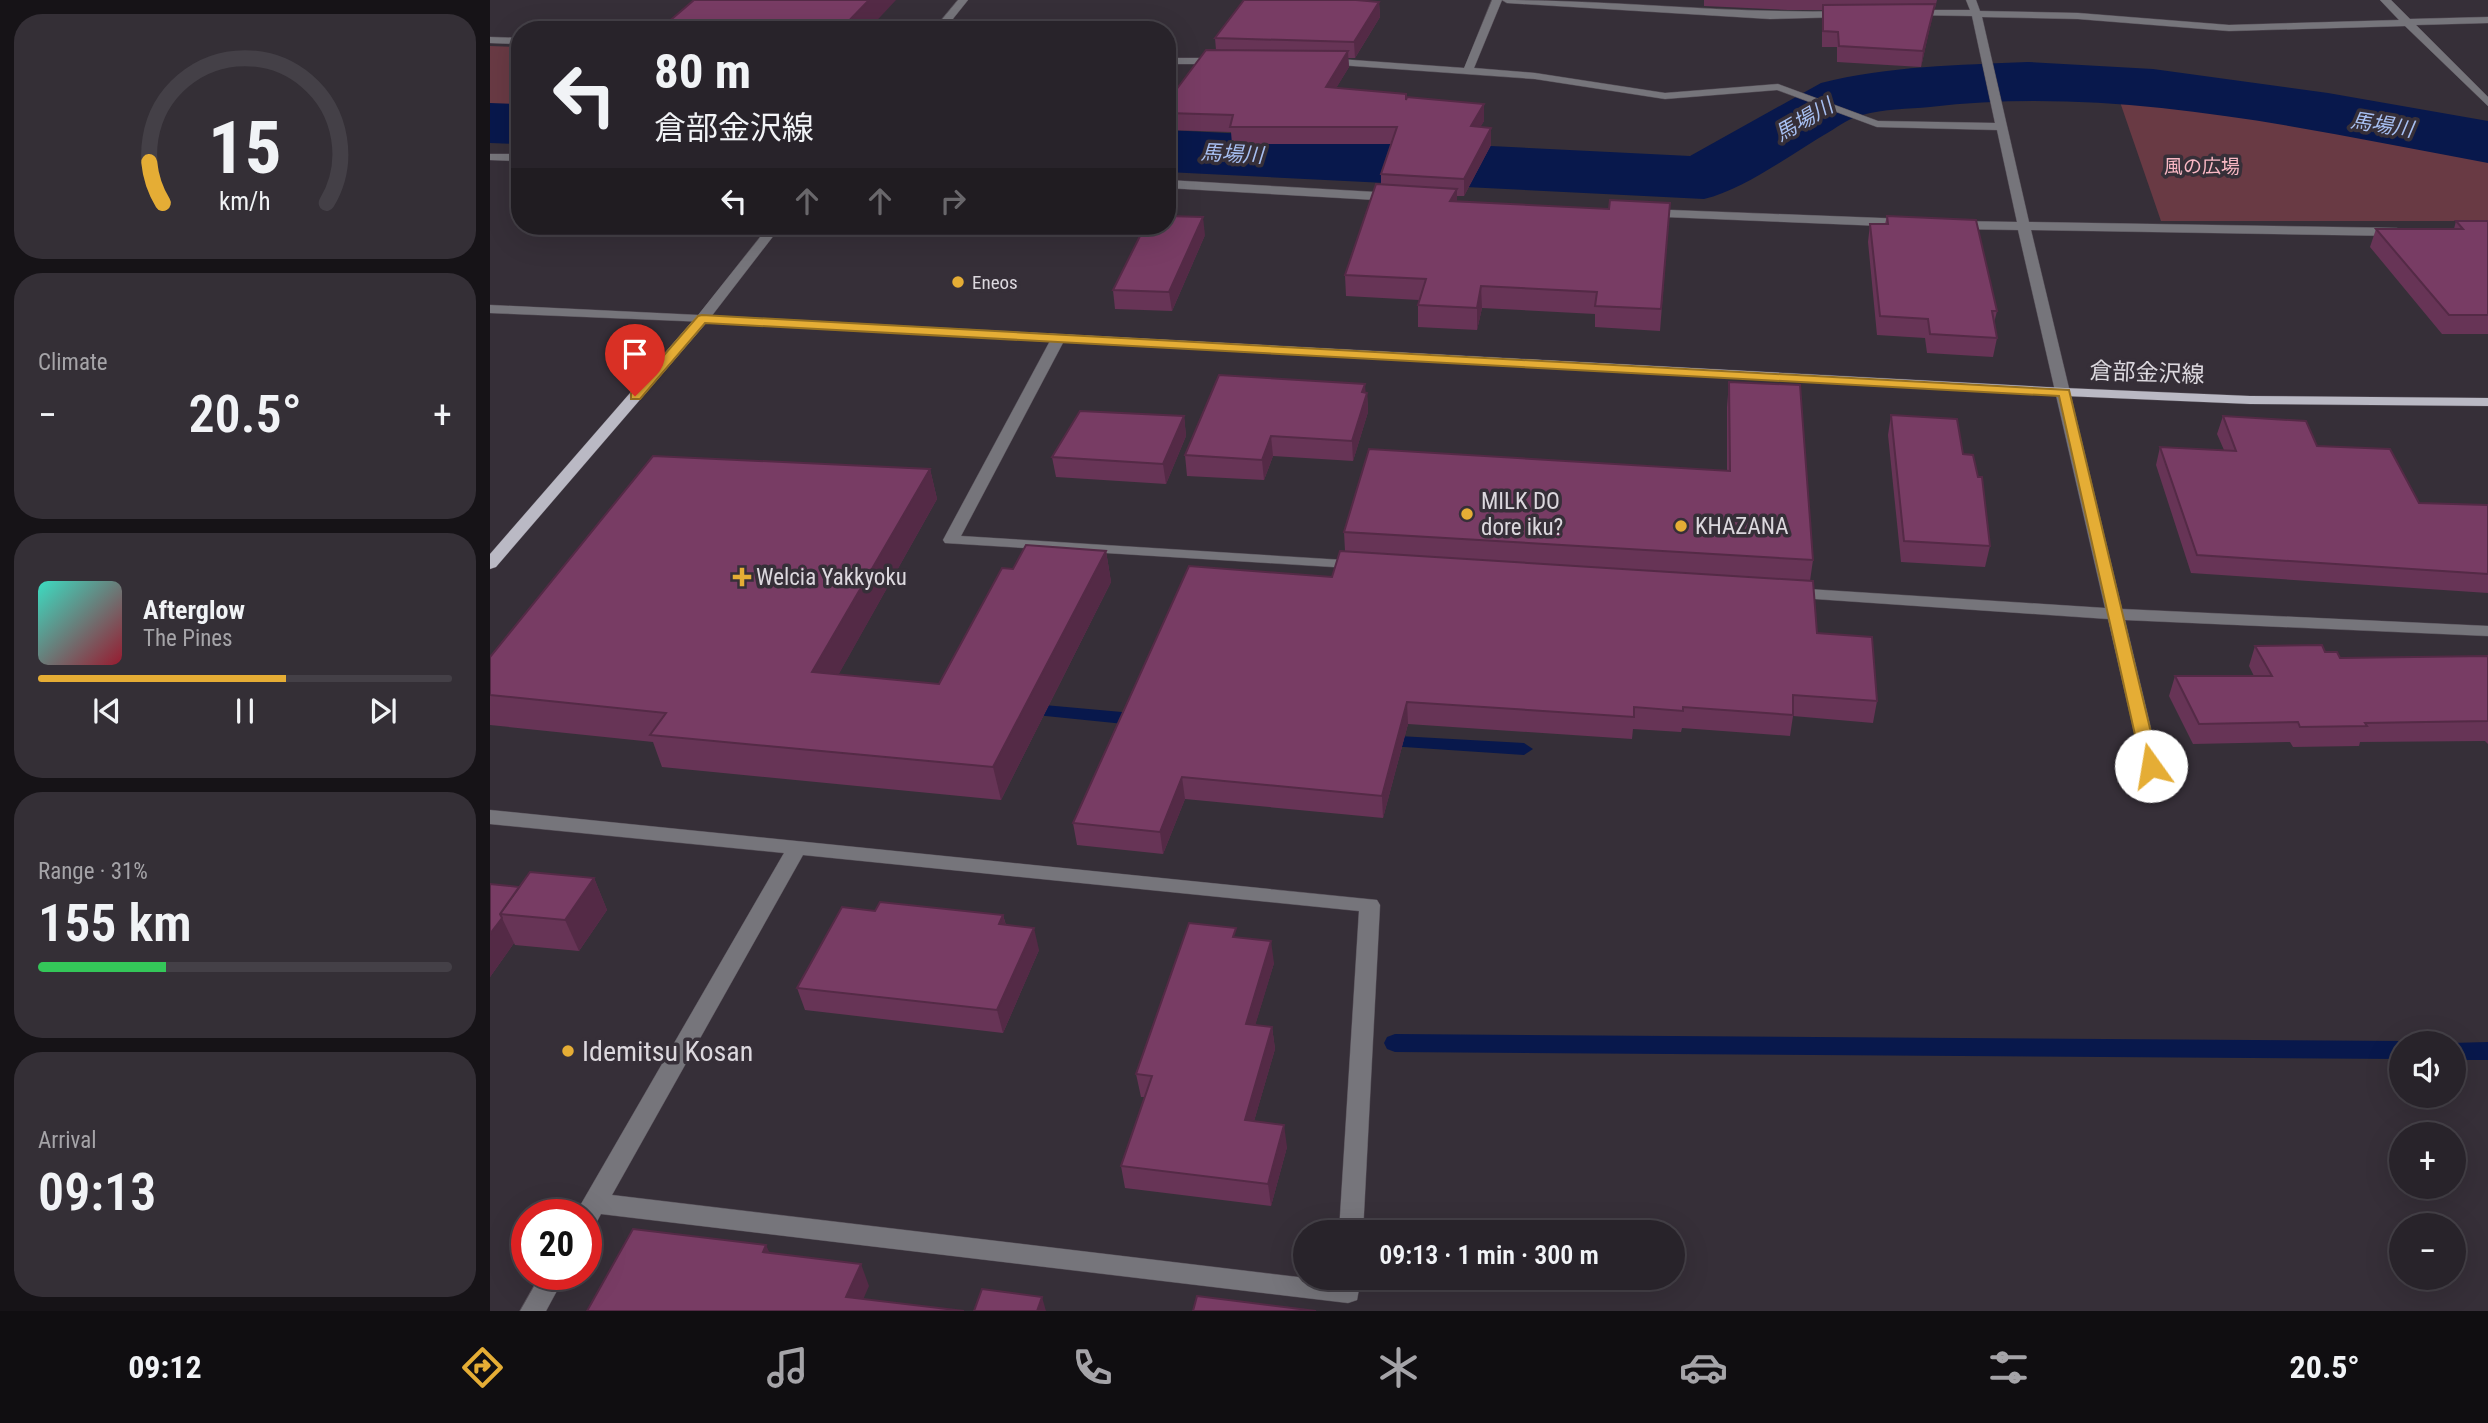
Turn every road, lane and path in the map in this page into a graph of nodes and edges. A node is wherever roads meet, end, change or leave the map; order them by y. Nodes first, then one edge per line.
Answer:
1 (963, 0) edge
2 (1497, 0) edge
3 (1507, 0) edge
4 (1971, 0) edge
5 (2385, 0) edge
6 (1643, 5) edge
7 (1904, 12) edge
8 (1864, 13) edge
9 (1977, 15) junction
10 (2488, 20) edge
11 (946, 21) edge
12 (2407, 23) junction
13 (490, 40) edge
14 (511, 41) edge
15 (1176, 61) edge
16 (1232, 61) edge
17 (1317, 61) edge
18 (1468, 71) junction
19 (2486, 99) edge
20 (2002, 127) junction
21 (511, 155) edge
22 (490, 157) edge
23 (1176, 185) edge
24 (1411, 198) edge
25 (1633, 213) edge
26 (1921, 224) edge
27 (1935, 225) edge
28 (2024, 228) junction
29 (2414, 231) edge
30 (768, 235) edge
31 (490, 309) edge
32 (702, 319) junction
33 (1058, 339) junction
34 (2065, 392) junction
35 (2488, 402) edge
36 (490, 564) edge
37 (1381, 568) edge
38 (1770, 592) edge
39 (2116, 614) junction
40 (2488, 631) edge
41 (2151, 766) dead end
42 (490, 817) edge
43 (798, 847) junction
44 (598, 1199) edge
45 (602, 1212) edge
46 (1353, 1220) edge
47 (1293, 1286) edge
48 (545, 1290) edge
49 (1329, 1290) edge
50 (1348, 1290) edge
51 (533, 1311) edge

1 - 11 street
2 - 18 street
3 - 6 street
4 - 9 street
5 - 12 street
6 - 8 street
7 - 9 street
9 - 12 street
9 - 20 street
10 - 12 street
12 - 19 street
13 - 14 street
15 - 16 street
17 - 18 street
18 - 20 street
20 - 28 street
21 - 22 street
23 - 24 street
25 - 26 street
27 - 28 street
28 - 29 street
28 - 34 street
30 - 32 street
31 - 32 street
32 - 33 main road, 倉部金沢線
32 - 36 main road
33 - 34 main road, 倉部金沢線
33 - 37 street
34 - 35 main road, 倉部金沢線
34 - 39 street
38 - 39 street
39 - 40 street
39 - 41 street
42 - 43 street
43 - 44 street
43 - 46 street
45 - 47 street
48 - 51 street
49 - 50 street

